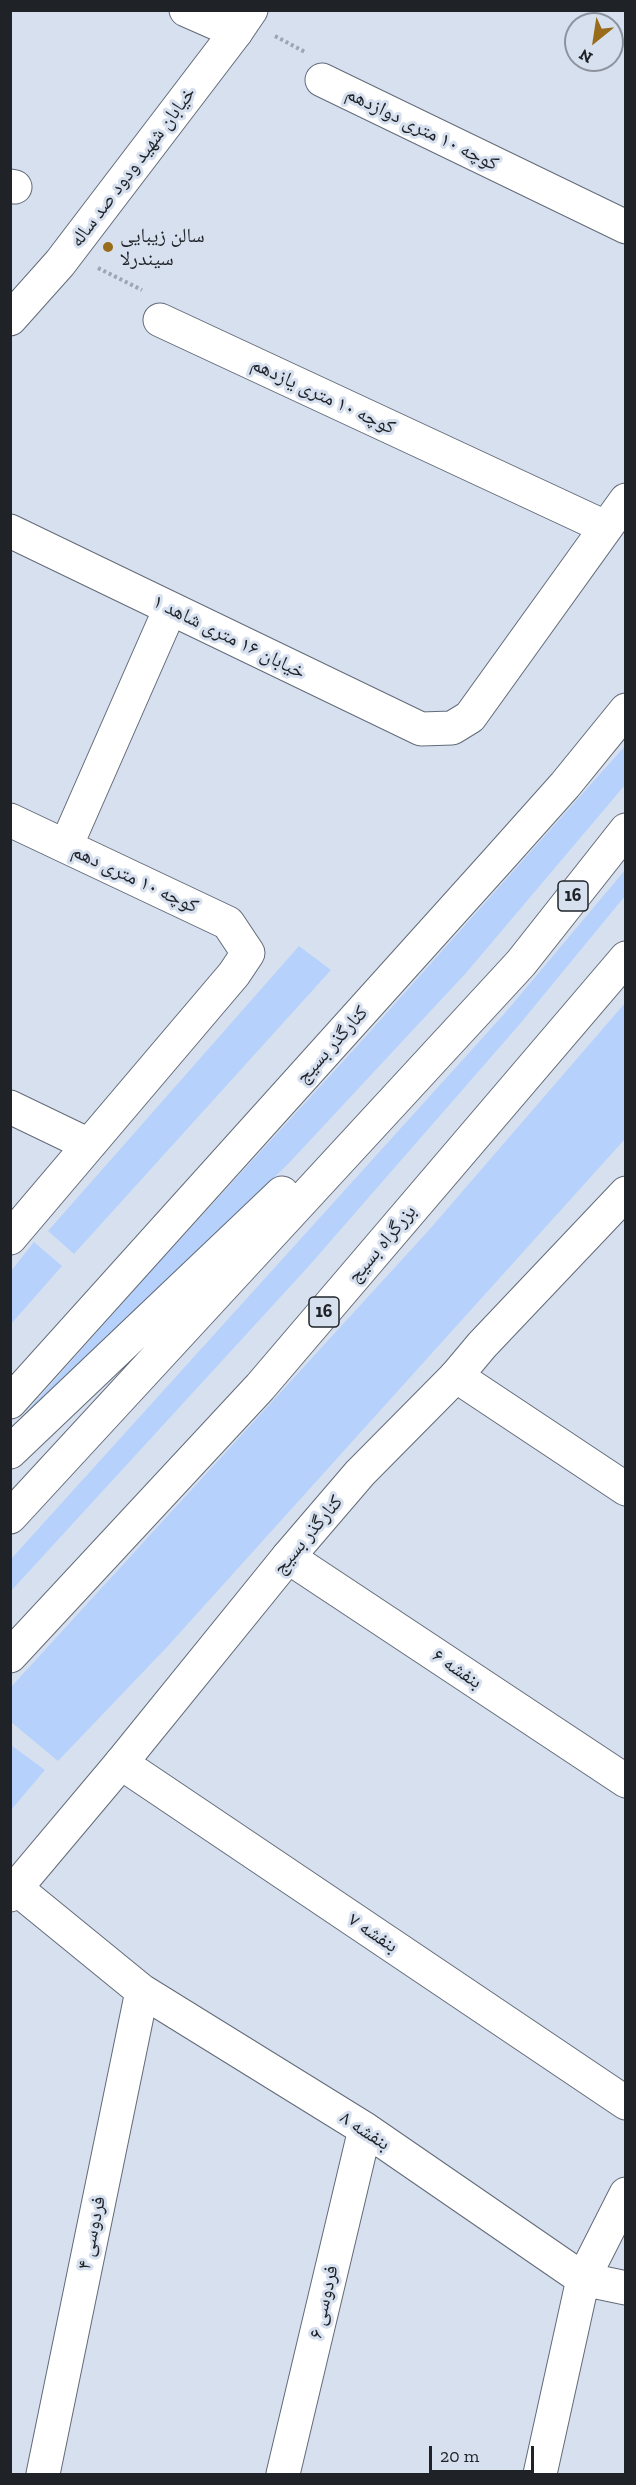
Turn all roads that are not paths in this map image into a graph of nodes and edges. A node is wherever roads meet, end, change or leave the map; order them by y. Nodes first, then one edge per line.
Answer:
1 (186, 10) edge
2 (244, 21) edge
3 (322, 80) road end
4 (626, 226) edge
5 (10, 319) edge
6 (160, 320) road end
7 (626, 500) edge
8 (605, 527) junction
9 (10, 531) edge
10 (170, 609) junction
11 (626, 710) edge
12 (10, 820) edge
13 (626, 830) edge
14 (66, 846) junction
15 (626, 958) edge
16 (521, 963) junction
17 (10, 1107) edge
18 (89, 1145) junction
19 (622, 1203) edge
20 (10, 1238) edge
21 (456, 1376) junction
22 (10, 1402) edge
23 (10, 1452) edge
24 (626, 1489) edge
25 (10, 1517) edge
26 (288, 1557) junction
27 (10, 1656) edge
28 (121, 1763) junction
29 (626, 1781) edge
30 (14, 1892) edge
31 (142, 1991) junction
32 (626, 2103) edge
33 (365, 2129) junction
34 (626, 2194) edge
35 (583, 2279) junction
36 (626, 2288) edge
37 (43, 2475) edge
38 (283, 2475) edge
39 (540, 2475) edge

1 - 2 main road
2 - 5 main road, خیابان شهید ودود صد ساله
3 - 4 main road, کوچه ۱۰ متری دوازدهم
6 - 8 main road, کوچه ۱۰ متری یازدهم
7 - 8 main road
8 - 10 main road, خیابان ۱۶ متری شاهد ۱
9 - 10 main road, خیابان ۱۶ متری شاهد ۱
10 - 14 main road
11 - 22 main road, کنارگذر بسیج
12 - 14 main road, کوچه ۱۰ متری دهم
13 - 16 main road, 16
14 - 18 main road, کوچه ۱۰ متری دهم
15 - 27 main road, بزرگراه بسیج / 16
16 - 23 main road
16 - 25 main road, 16
17 - 18 main road
18 - 20 main road
19 - 21 main road, کنارگذر بسیج
21 - 24 main road
21 - 26 main road, کنارگذر بسیج
26 - 28 main road, کنارگذر بسیج
26 - 29 main road, بنفشه ۶
28 - 30 main road, کنارگذر بسیج
28 - 32 main road, بنفشه ۷
30 - 31 main road, بنفشه ۸
31 - 33 main road, بنفشه ۸
31 - 37 main road, فردوسی ۴
33 - 35 main road, بنفشه ۸
33 - 38 main road, فردوسی ۶
34 - 35 main road
35 - 36 main road
35 - 39 main road

